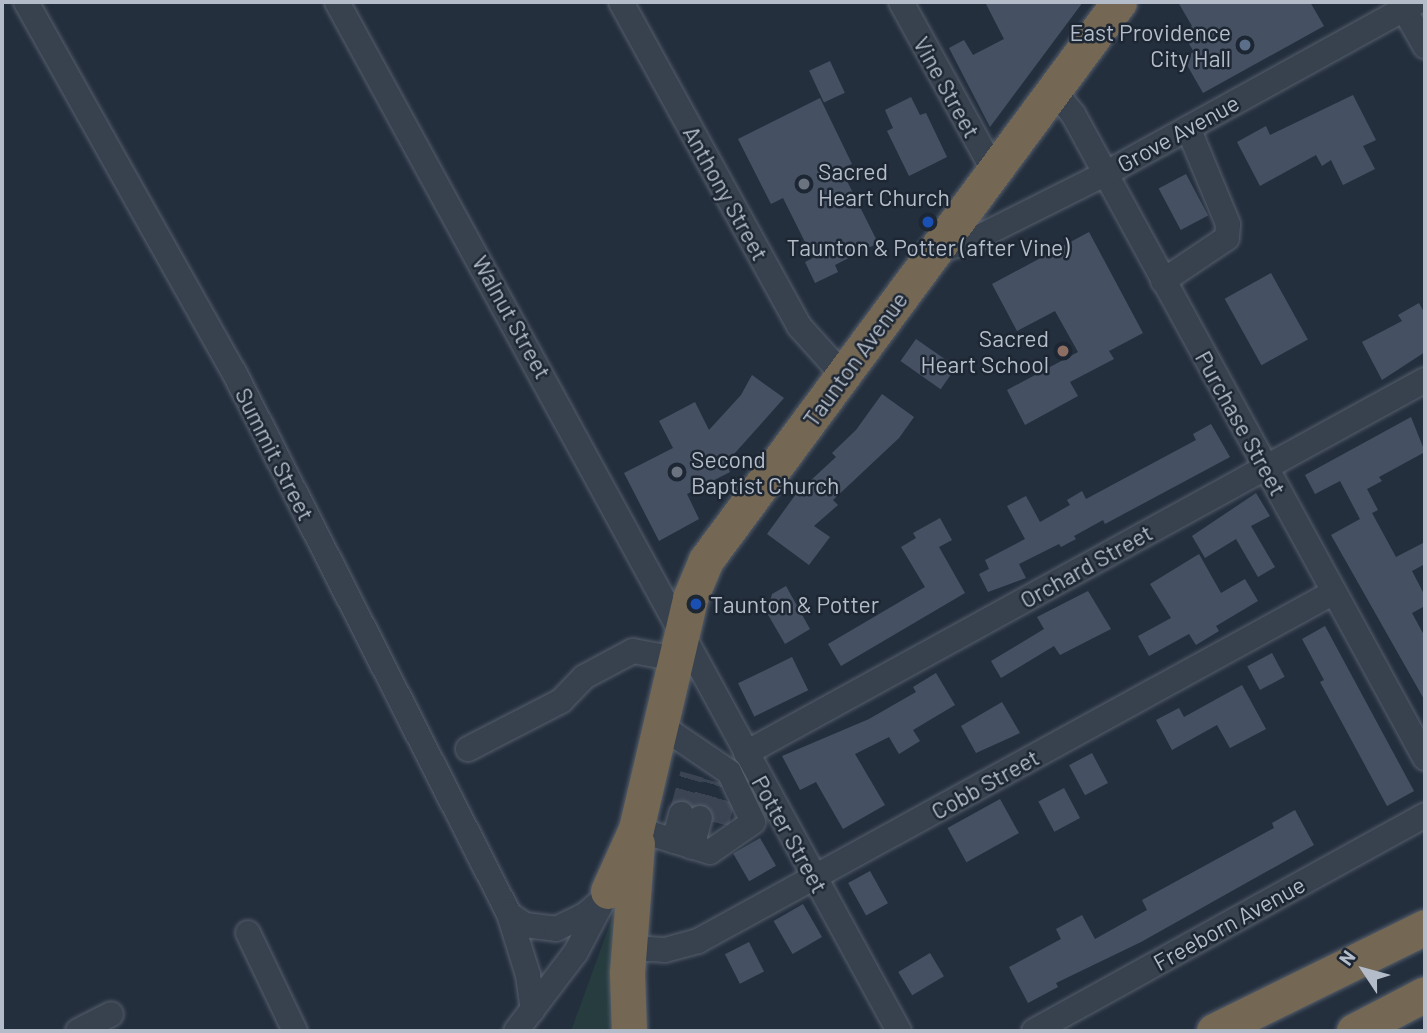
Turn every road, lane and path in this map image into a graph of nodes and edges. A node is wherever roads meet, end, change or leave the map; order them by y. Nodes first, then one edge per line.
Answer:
1 (26, 2) edge
2 (337, 2) edge
3 (621, 2) edge
4 (901, 2) edge
5 (1119, 2) edge
6 (1410, 5) edge
7 (1425, 46) edge
8 (1054, 90) junction
9 (1188, 128) junction
10 (994, 171) junction
11 (1105, 174) junction
12 (933, 253) junction
13 (1163, 281) junction
14 (843, 375) junction
15 (1425, 380) edge
16 (1265, 468) junction
17 (1334, 592) junction
18 (678, 648) junction
19 (660, 725) junction
20 (468, 749) dead end
21 (1425, 758) edge
22 (721, 768) junction
23 (1425, 815) edge
24 (636, 829) junction
25 (692, 847) junction
26 (814, 877) junction
27 (608, 891) junction
28 (509, 914) junction
29 (1425, 927) edge
30 (248, 933) dead end
31 (629, 948) junction
32 (1425, 994) edge
33 (533, 1010) junction
34 (111, 1014) dead end
35 (78, 1031) edge
36 (295, 1031) edge
37 (516, 1031) edge
38 (629, 1031) edge
39 (899, 1031) edge
40 (1034, 1031) edge
41 (1214, 1031) edge
42 (1354, 1031) edge

1 - 28 street, Summit Street
2 - 18 street, Walnut Street
3 - 14 street, Anthony Street
4 - 10 street, Vine Street
5 - 8 highway, Taunton Avenue
6 - 7 street
6 - 9 street, Grove Avenue
8 - 10 highway, Taunton Avenue
8 - 11 street, Purchase Street
9 - 11 street, Grove Avenue
9 - 13 street
10 - 12 highway, Taunton Avenue
11 - 12 street, Grove Avenue
11 - 13 street, Purchase Street
12 - 14 highway, Taunton Avenue
13 - 16 street, Purchase Street
14 - 18 highway, Taunton Avenue
15 - 16 street, Orchard Street
16 - 17 street, Purchase Street
16 - 22 street, Orchard Street
17 - 21 street, Purchase Street
17 - 26 street, Cobb Street
18 - 19 highway, Taunton Avenue
18 - 20 street
18 - 22 street, Potter Street
19 - 22 street
19 - 24 highway, Taunton Avenue
22 - 25 street
22 - 26 street, Potter Street
23 - 40 street, Freeborn Avenue
24 - 25 street
24 - 27 highway, Taunton Avenue
24 - 31 highway, Taunton Avenue
25 - 25 street
26 - 31 street, Cobb Street
26 - 39 street, Potter Street
27 - 28 street
27 - 33 street, Taunton Avenue
28 - 33 street, Summit Street
29 - 41 highway
30 - 36 street
31 - 38 highway, Taunton Avenue
32 - 42 highway
33 - 37 street, Taunton Avenue
34 - 35 street

